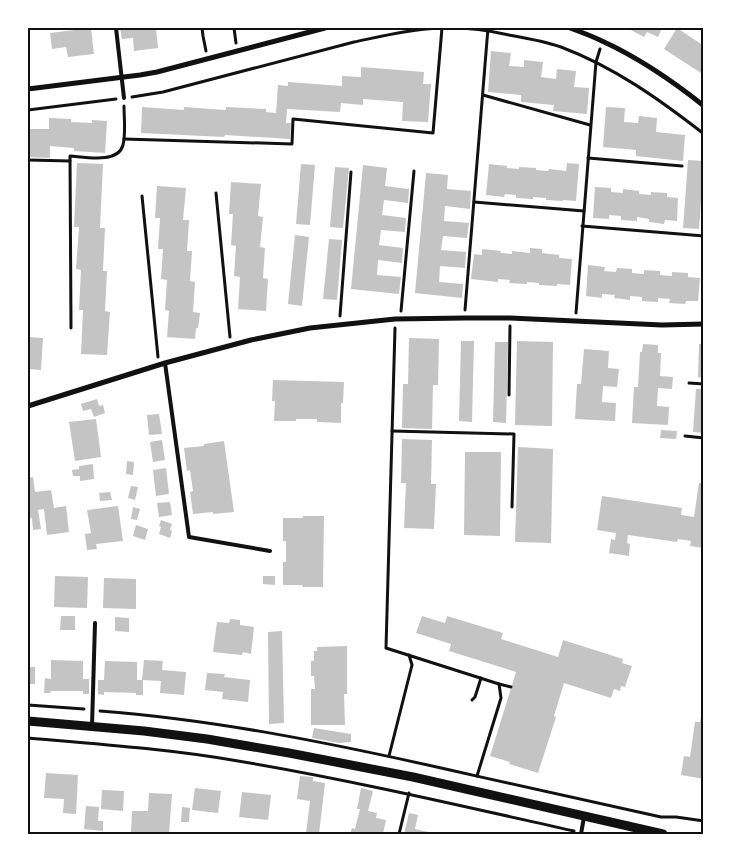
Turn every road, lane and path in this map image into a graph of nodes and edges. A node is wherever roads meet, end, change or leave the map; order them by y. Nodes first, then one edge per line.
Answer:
1 (116, 28) edge
2 (202, 28) edge
3 (326, 28) edge
4 (442, 28) edge
5 (570, 28) edge
6 (488, 29) edge
7 (603, 41) junction
8 (208, 58) junction
9 (596, 62) junction
10 (121, 77) junction
11 (28, 88) edge
12 (483, 95) junction
13 (124, 98) junction
14 (704, 106) edge
15 (28, 110) edge
16 (590, 125) junction
17 (704, 134) edge
18 (124, 139) junction
19 (588, 158) junction
20 (28, 160) edge
21 (70, 161) junction
22 (682, 166) dead end
23 (414, 171) dead end
24 (351, 172) dead end
25 (216, 193) dead end
26 (142, 196) dead end
27 (474, 202) junction
28 (584, 211) junction
29 (582, 226) junction
30 (704, 236) edge
31 (464, 318) junction
32 (510, 318) junction
33 (397, 319) junction
34 (575, 322) junction
35 (339, 324) junction
36 (704, 324) edge
37 (71, 328) dead end
38 (231, 345) junction
39 (165, 363) junction
40 (158, 365) junction
41 (689, 383) dead end
42 (704, 384) edge
43 (509, 395) dead end
44 (28, 406) edge
45 (392, 431) junction
46 (685, 436) dead end
47 (704, 438) edge
48 (512, 507) dead end
49 (270, 551) dead end
50 (96, 623) dead end
51 (409, 655) junction
52 (481, 678) junction
53 (499, 684) junction
54 (511, 687) dead end
55 (472, 700) dead end
56 (28, 705) edge
57 (93, 710) junction
58 (28, 721) edge
59 (92, 727) junction
60 (28, 738) edge
61 (389, 756) junction
62 (477, 776) junction
63 (413, 777) junction
64 (409, 794) junction
65 (584, 817) junction
66 (704, 821) edge
67 (399, 834) edge
68 (581, 834) edge
69 (663, 834) edge

1 - 10 lane
2 - 8 path
3 - 8 street
4 - 6 path
4 - 13 path
4 - 18 path
5 - 7 street
6 - 9 path
6 - 12 path
7 - 9 path
7 - 14 street
8 - 10 street
9 - 16 path
9 - 17 path
10 - 11 street
10 - 13 lane
12 - 16 path
12 - 27 path
13 - 15 path
13 - 18 path
16 - 19 path
18 - 21 path
19 - 22 path
19 - 28 path
20 - 21 path
21 - 37 path
23 - 33 path
24 - 35 path
25 - 38 path
26 - 40 path
27 - 28 path
27 - 31 path
28 - 29 path
29 - 30 path
29 - 34 path
31 - 32 street
31 - 33 street
32 - 34 street
32 - 43 path
33 - 35 street
33 - 45 path
34 - 36 street
35 - 38 street
38 - 39 street
39 - 40 street
39 - 49 lane
40 - 44 street
41 - 42 path
45 - 48 path
45 - 51 path
46 - 47 path
50 - 57 lane
51 - 52 path
51 - 61 path
52 - 53 path
52 - 55 path
53 - 54 path
53 - 62 path
56 - 57 path
57 - 59 lane
57 - 61 path
58 - 59 street
59 - 63 street
60 - 64 path
61 - 62 path
62 - 66 path
63 - 64 path
63 - 65 street
64 - 67 path
64 - 68 path
65 - 68 lane
65 - 69 street

